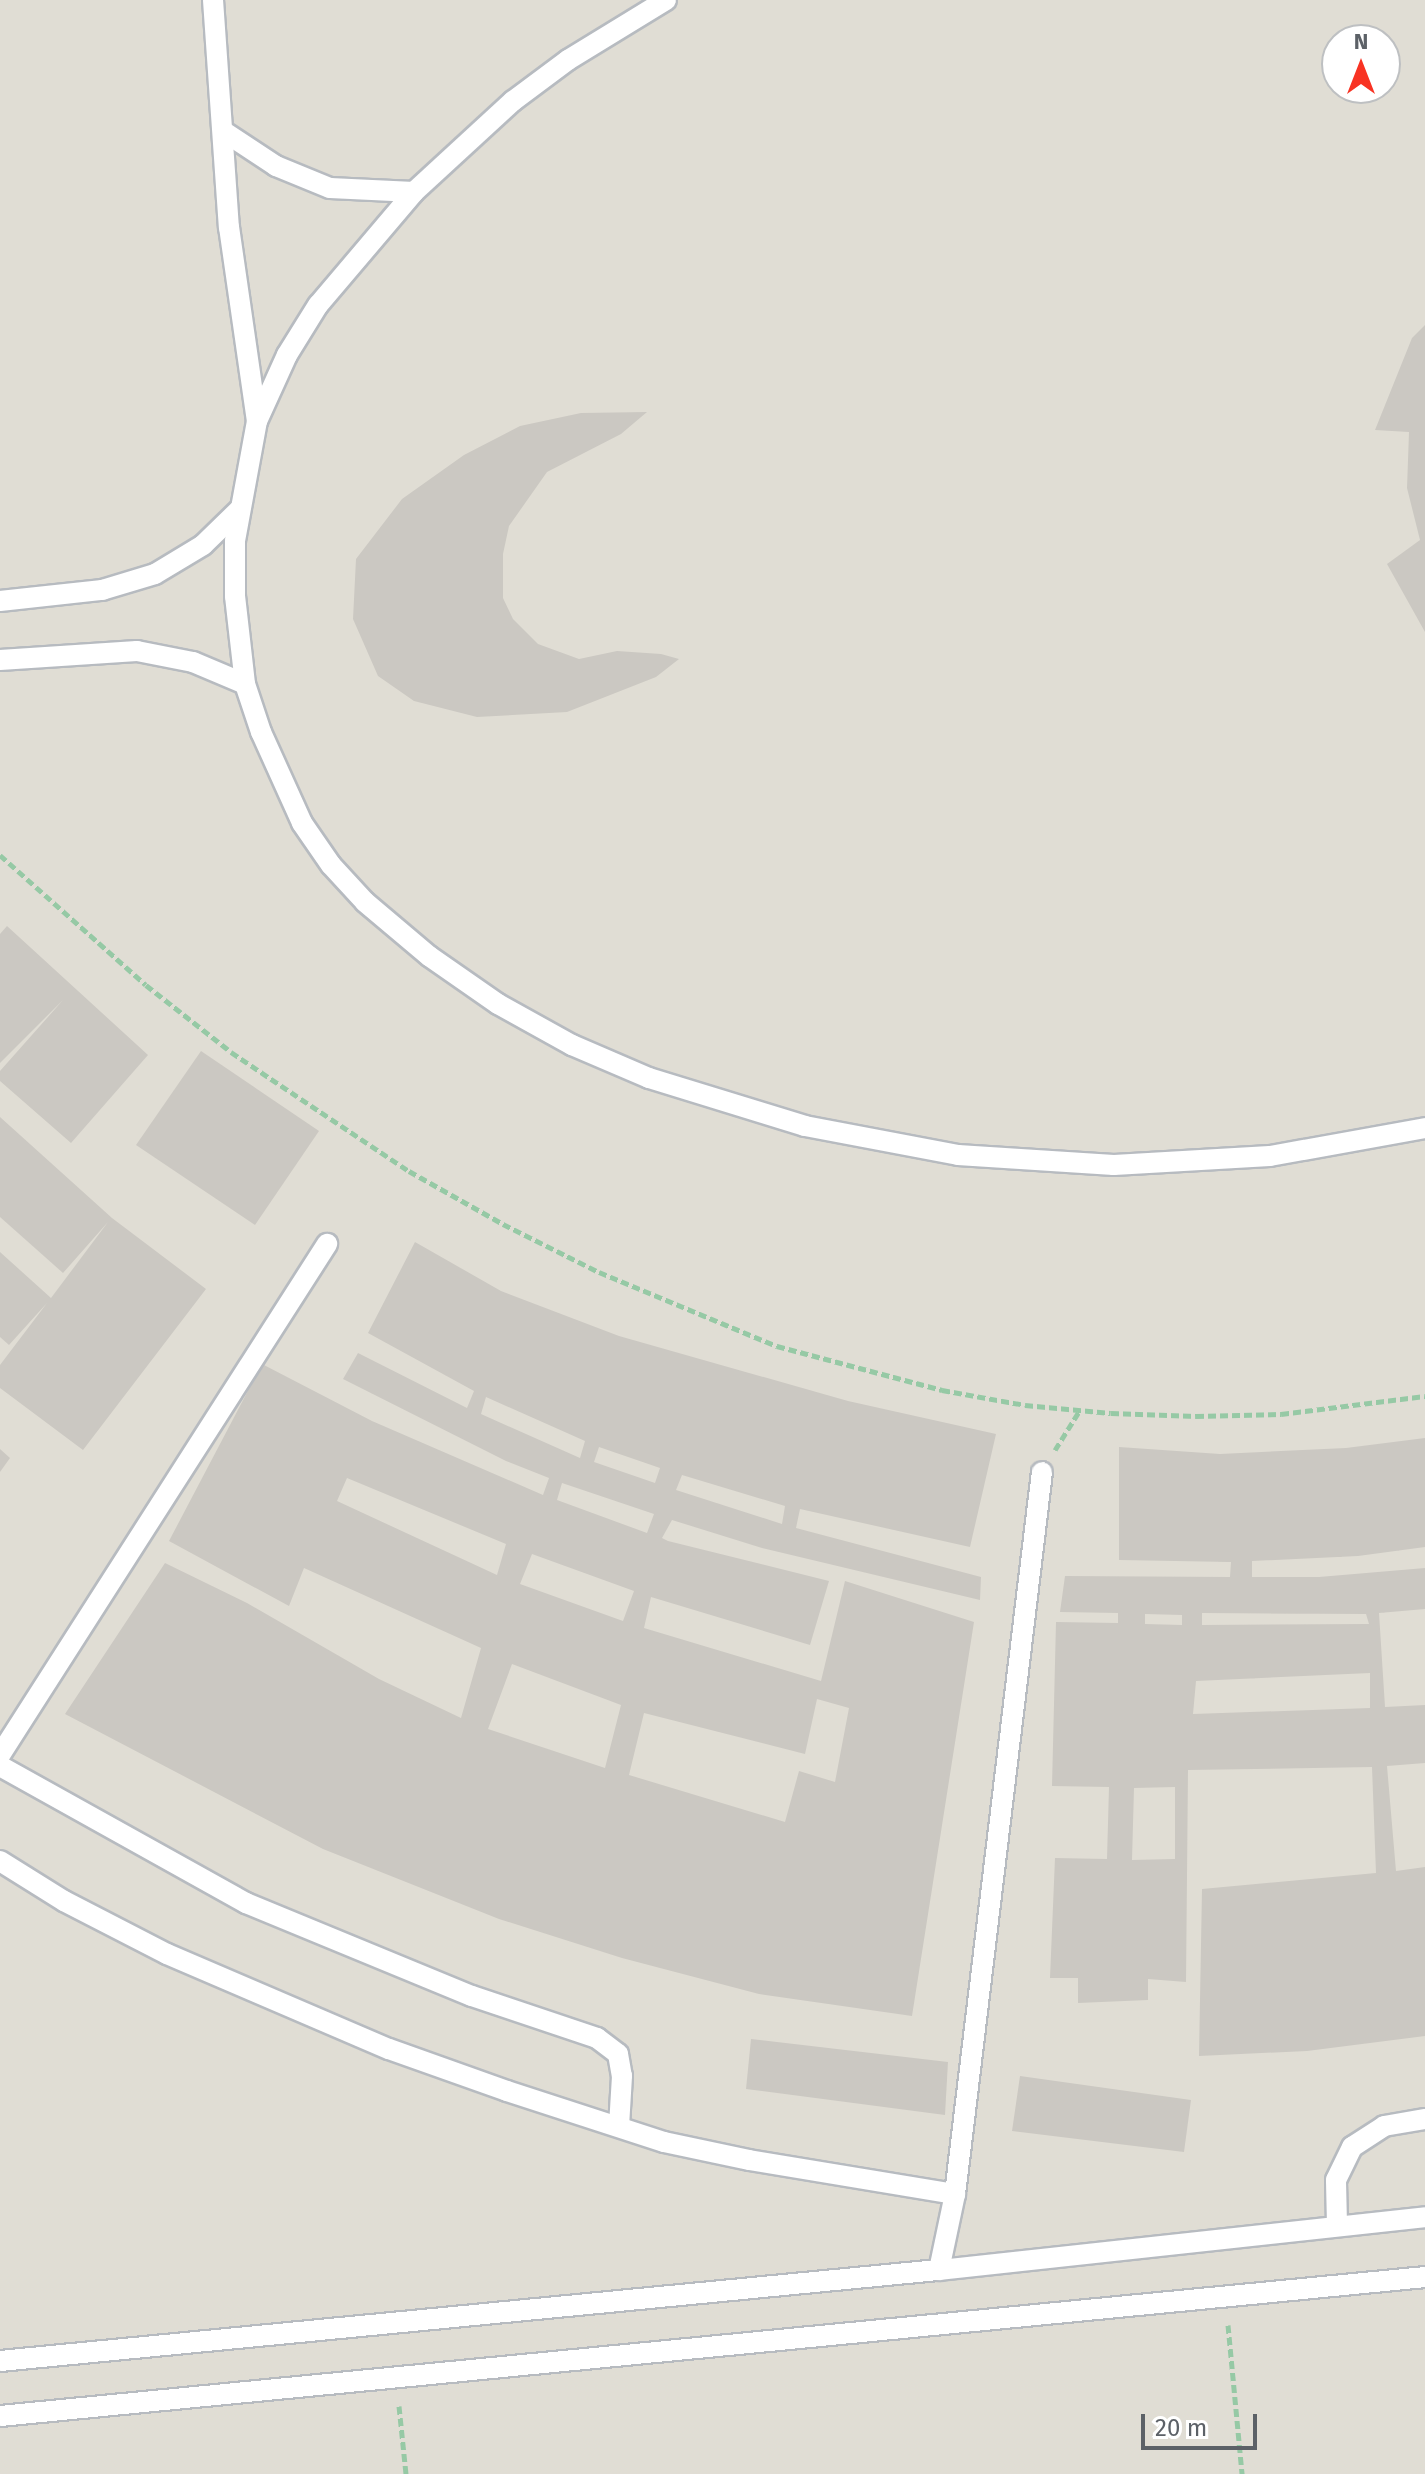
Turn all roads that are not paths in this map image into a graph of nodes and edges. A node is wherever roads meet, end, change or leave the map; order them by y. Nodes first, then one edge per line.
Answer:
1 (213, 0) edge
2 (666, 0) edge
3 (223, 131) junction
4 (414, 192) junction
5 (257, 421) junction
6 (243, 506) junction
7 (0, 601) edge
8 (0, 660) edge
9 (245, 684) junction
10 (1425, 1128) edge
11 (327, 1244) dead end
12 (1042, 1472) road end
13 (0, 1755) edge
14 (0, 1766) edge
15 (0, 1861) edge
16 (1425, 2119) edge
17 (619, 2126) junction
18 (955, 2194) junction
19 (1425, 2217) edge
20 (1337, 2225) junction
21 (939, 2270) junction
22 (1425, 2277) edge
23 (0, 2361) edge
24 (0, 2416) edge

1 - 3 lane
2 - 4 lane
3 - 4 lane
3 - 5 lane
4 - 5 lane
5 - 6 lane
6 - 7 lane
6 - 9 lane
8 - 9 lane
9 - 10 lane
11 - 13 lane
12 - 18 lane
14 - 17 lane
15 - 17 lane
16 - 20 lane
17 - 18 lane
18 - 21 lane
19 - 20 lane
20 - 21 lane
21 - 23 lane
22 - 24 lane

